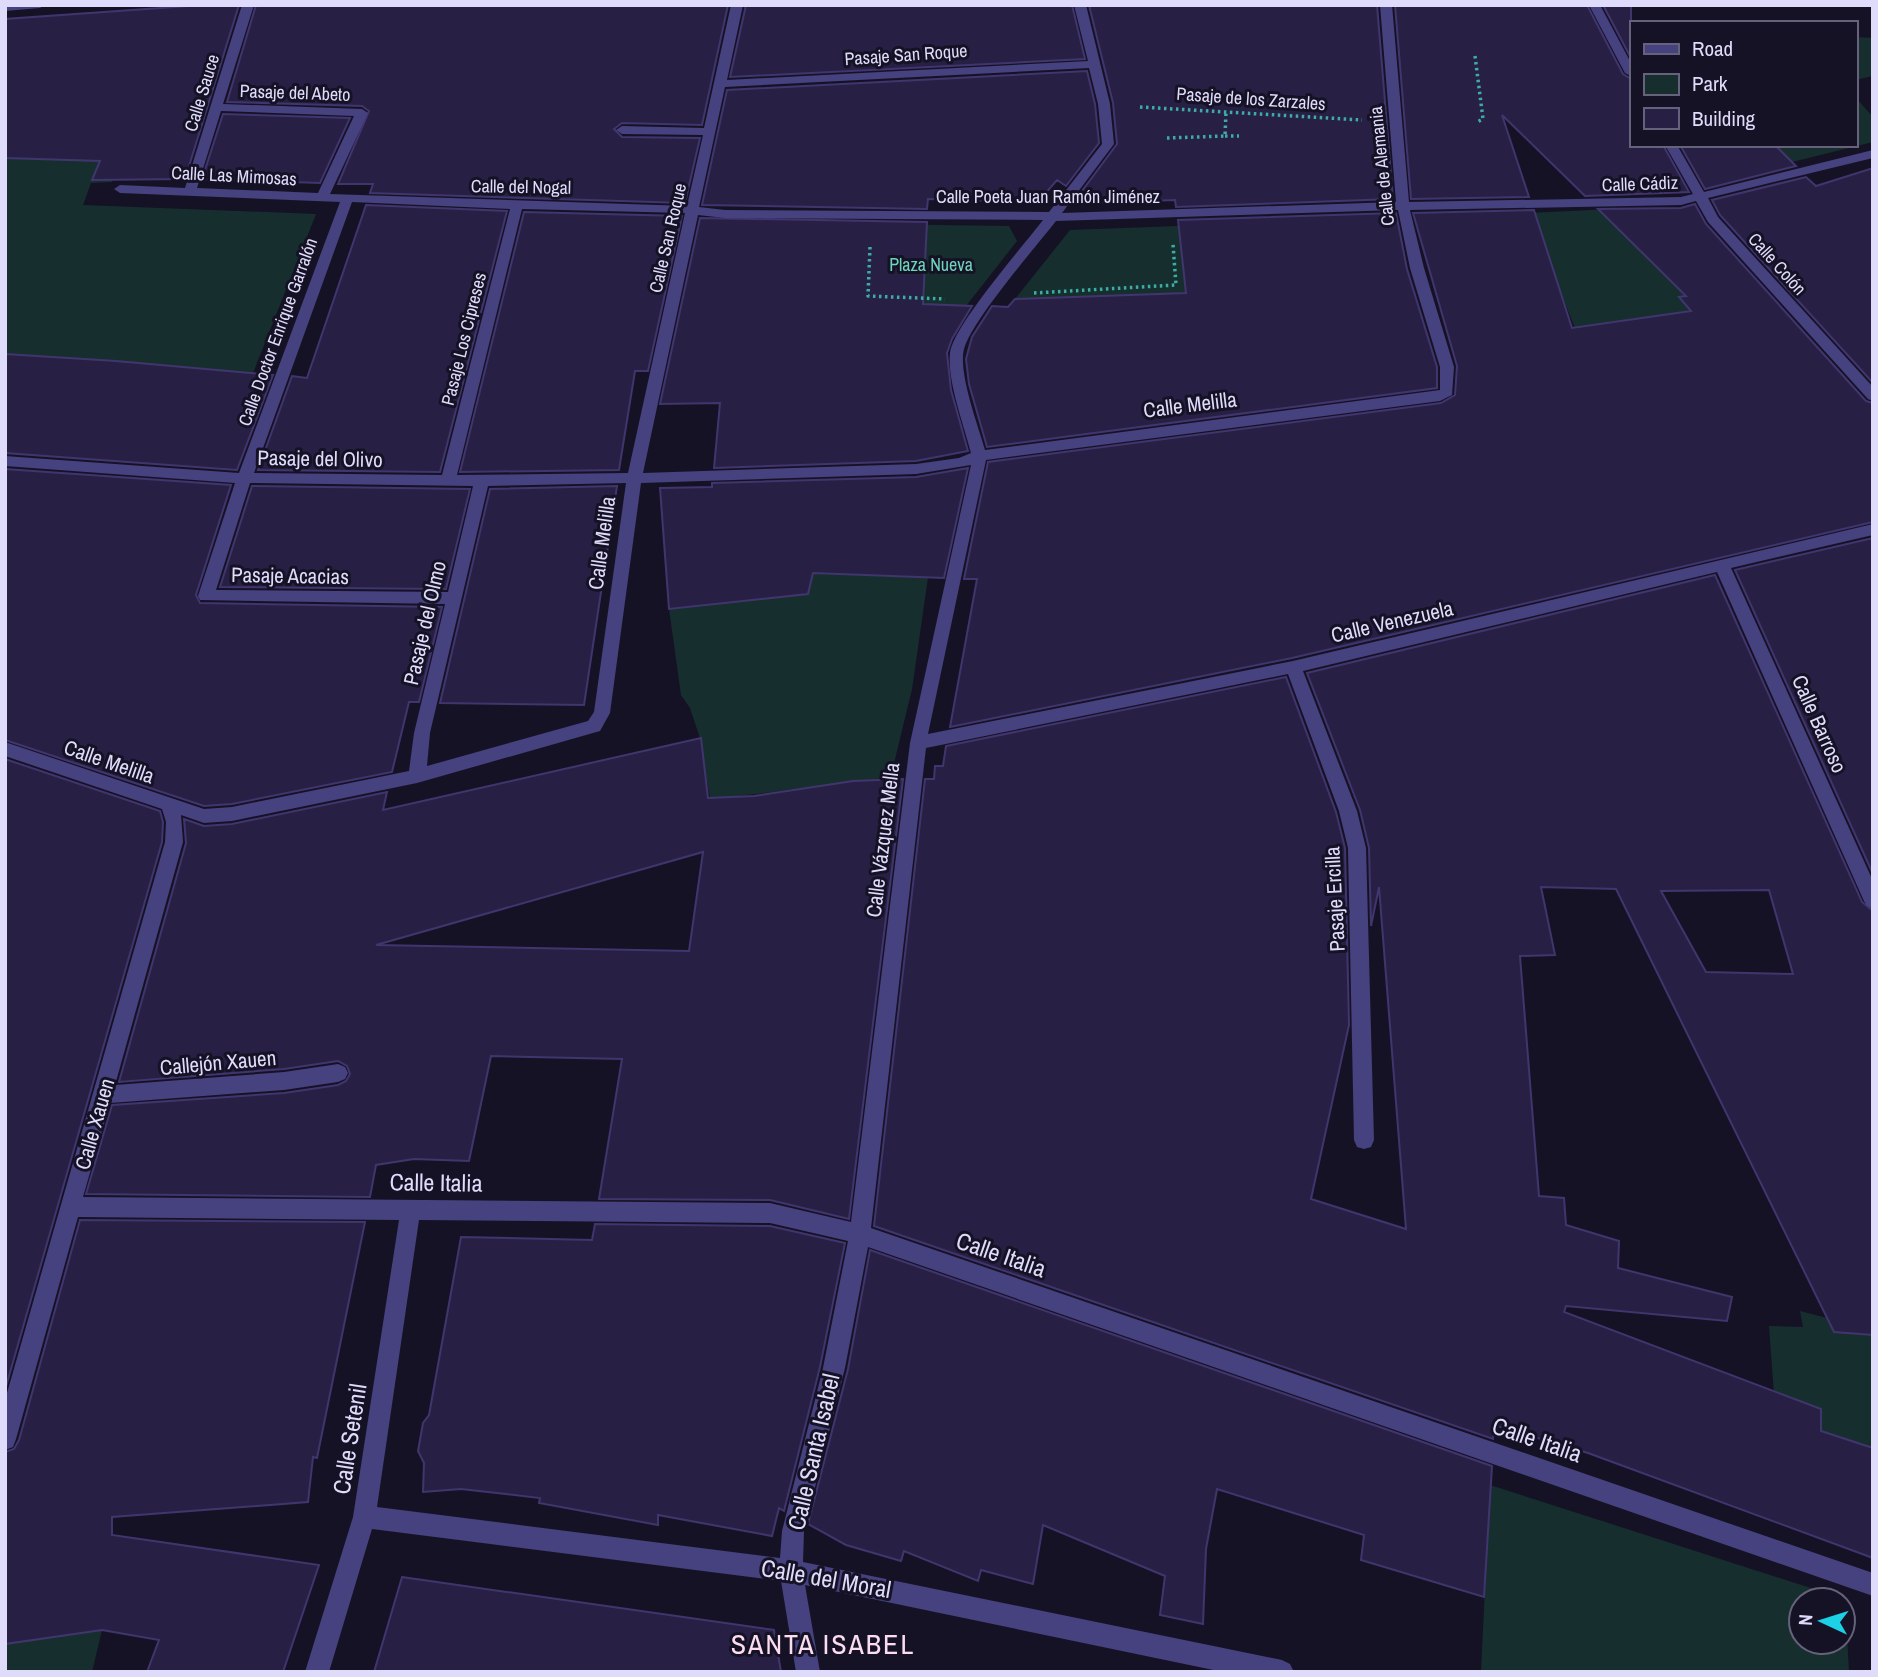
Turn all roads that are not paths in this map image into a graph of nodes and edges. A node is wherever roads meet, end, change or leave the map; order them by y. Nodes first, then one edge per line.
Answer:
1 (40, 5) edge
2 (248, 5) edge
3 (737, 5) edge
4 (1080, 5) edge
5 (1386, 5) edge
6 (1594, 5) edge
7 (5, 8) edge
8 (1093, 64) junction
9 (1630, 71) edge
10 (722, 84) junction
11 (216, 107) junction
12 (622, 130) dead end
13 (711, 132) junction
14 (1672, 147) edge
15 (1873, 154) edge
16 (120, 190) dead end
17 (190, 191) junction
18 (1700, 197) junction
19 (322, 198) junction
20 (347, 200) junction
21 (517, 205) junction
22 (1403, 206) junction
23 (694, 209) junction
24 (1054, 216) junction
25 (1440, 396) joint
26 (1873, 396) edge
27 (979, 456) junction
28 (5, 461) edge
29 (244, 478) junction
30 (634, 479) junction
31 (482, 481) junction
32 (448, 482) junction
33 (1873, 529) edge
34 (1722, 565) junction
35 (455, 598) junction
36 (1293, 667) junction
37 (918, 743) junction
38 (5, 749) edge
39 (417, 776) junction
40 (170, 807) junction
41 (1873, 901) edge
42 (338, 1073) dead end
43 (103, 1095) junction
44 (1364, 1140) dead end
45 (71, 1207) junction
46 (411, 1208) junction
47 (860, 1234) junction
48 (5, 1440) edge
49 (364, 1517) junction
50 (791, 1571) junction
51 (1873, 1585) edge
52 (317, 1672) edge
53 (808, 1672) edge
54 (1282, 1672) edge

1 - 7 street
2 - 11 street, Calle Sauce
3 - 10 street, Calle San Roque
4 - 8 street
5 - 22 street, Calle de Alemania
6 - 9 street
8 - 10 street, Pasaje San Roque
8 - 24 street
10 - 13 street, Calle San Roque
11 - 17 street, Calle Sauce
11 - 19 street, Pasaje del Abeto
12 - 13 street
13 - 23 street, Calle San Roque
14 - 18 street, Calle Colón
15 - 18 street, Calle Cádiz
16 - 17 street, Calle Las Mimosas
17 - 19 street, Calle Las Mimosas
18 - 22 street, Calle Cádiz
18 - 26 street, Calle Colón
19 - 20 street, Calle Las Mimosas
20 - 21 street, Calle del Nogal
20 - 29 street, Calle Doctor Enrique Garralón
21 - 23 street, Calle del Nogal
21 - 32 street, Pasaje Los Cipreses
22 - 24 street, Calle Poeta Juan Ramón Jiménez
22 - 25 street, Calle de Alemania
23 - 24 street, Calle Poeta Juan Ramón Jiménez
23 - 30 street, Calle San Roque
24 - 27 street
25 - 27 street, Calle Melilla
27 - 30 street, Calle Melilla
27 - 37 street, Calle Vázquez Mella
28 - 29 street, Pasaje del Olivo
29 - 32 street, Pasaje del Olivo
29 - 35 street, Pasaje Acacias
30 - 31 street, Pasaje del Olivo
30 - 39 street, Calle Melilla
31 - 32 street, Pasaje del Olivo
31 - 35 street, Pasaje del Olmo
33 - 34 street, Calle Venezuela
34 - 36 street, Calle Venezuela
34 - 41 street, Calle Barroso
35 - 39 street, Pasaje del Olmo
36 - 37 street, Calle Venezuela
36 - 44 street, Pasaje Ercilla
37 - 47 street, Calle Vázquez Mella
38 - 40 street, Calle Melilla
39 - 40 street, Calle Melilla
40 - 43 street, Calle Xauen
42 - 43 street, Callejón Xauen
43 - 45 street, Calle Xauen
45 - 46 street, Calle Italia
45 - 48 street, Calle Xauen
46 - 47 street, Calle Italia
46 - 49 street, Calle Setenil
47 - 50 street, Calle Santa Isabel
47 - 51 street, Calle Italia
49 - 50 street, Calle del Moral
49 - 52 street, Calle Setenil
50 - 53 street, Calle Santa Isabel
50 - 54 street, Calle del Moral

